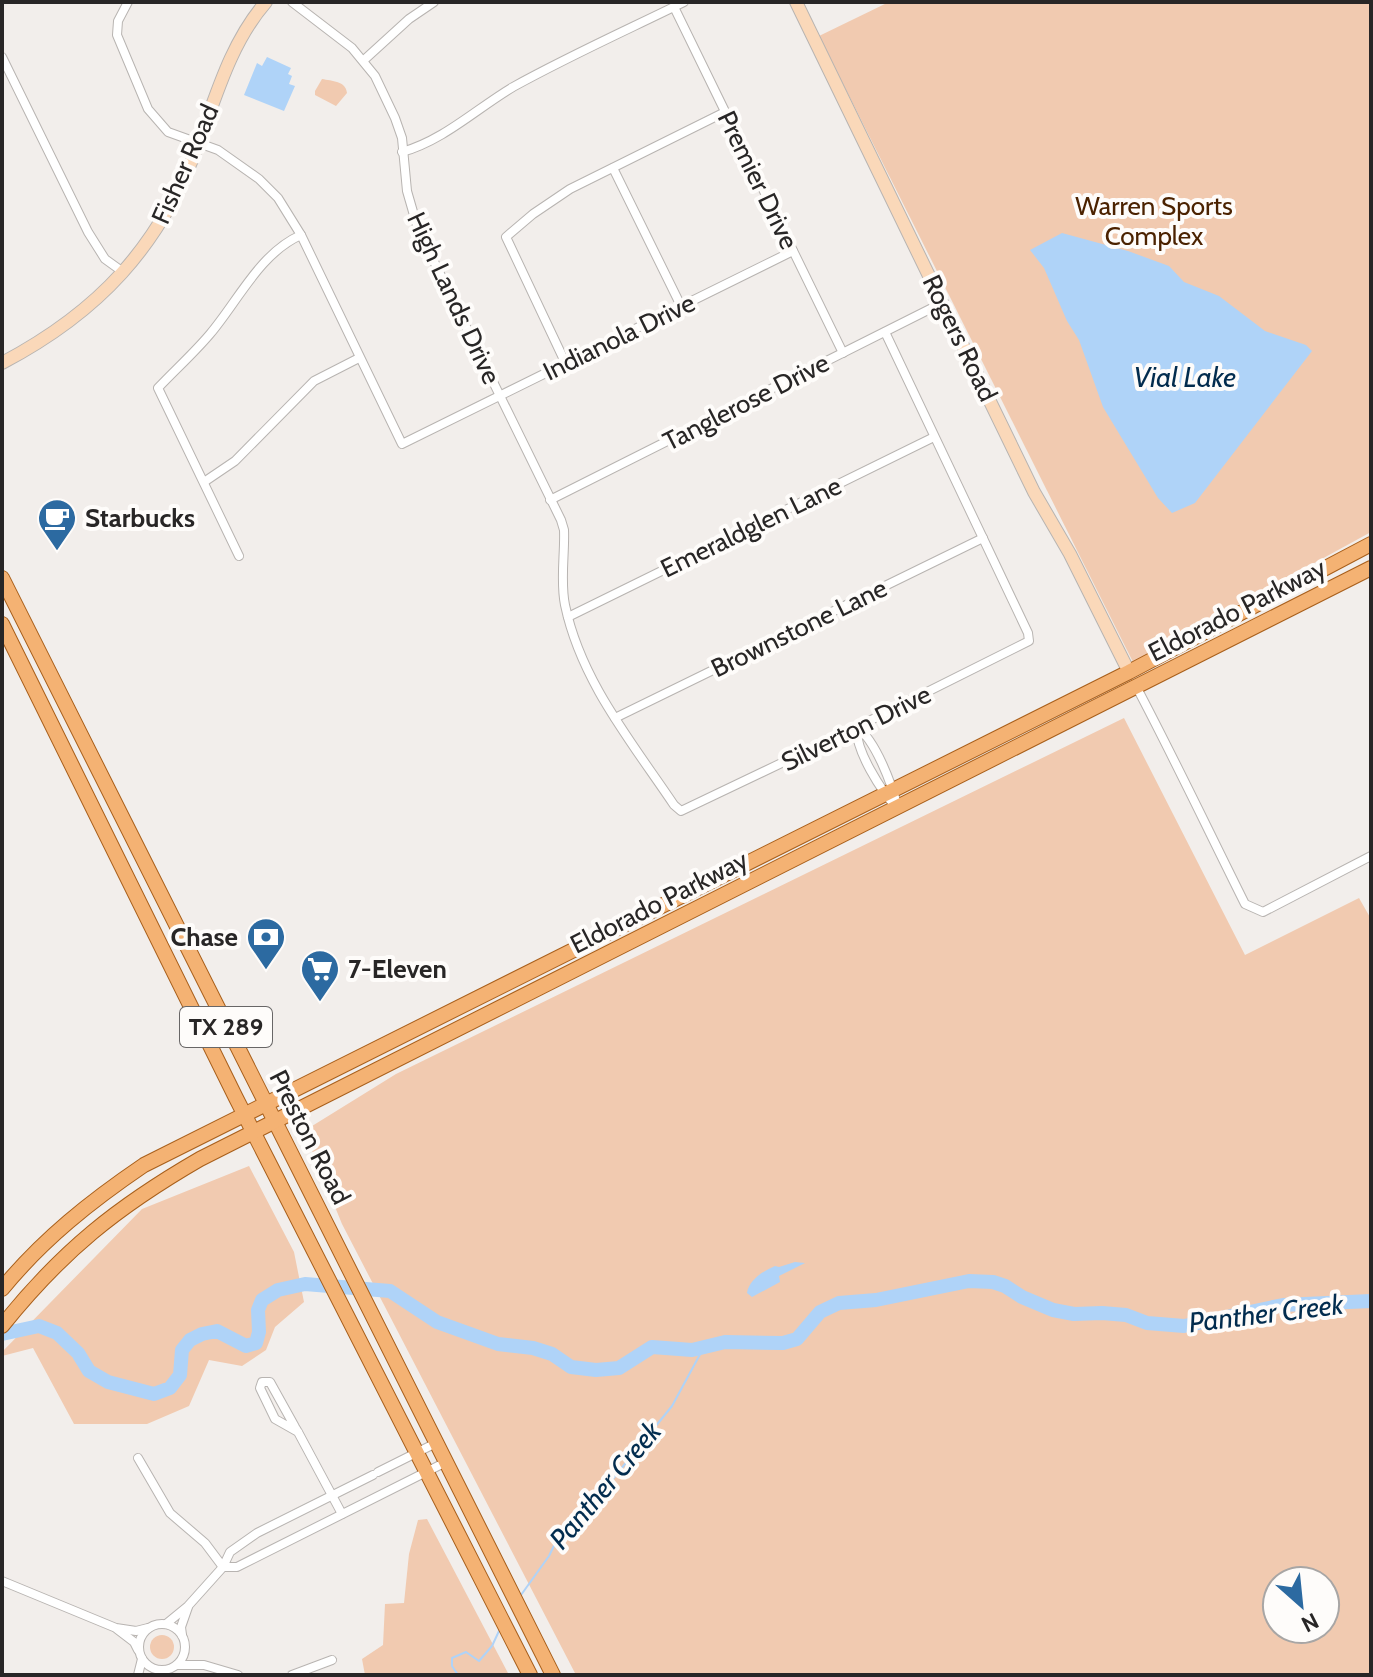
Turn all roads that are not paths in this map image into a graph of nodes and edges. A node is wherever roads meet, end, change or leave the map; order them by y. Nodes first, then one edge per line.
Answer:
1 (128, 2) edge
2 (266, 2) edge
3 (292, 2) edge
4 (434, 2) edge
5 (684, 2) edge
6 (796, 2) edge
7 (674, 7) junction
8 (2, 57) edge
9 (364, 60) junction
10 (725, 112) junction
11 (198, 144) junction
12 (402, 152) junction
13 (613, 168) junction
14 (301, 235) junction
15 (793, 251) junction
16 (123, 272) junction
17 (942, 303) junction
18 (681, 306) junction
19 (885, 332) junction
20 (843, 353) junction
21 (359, 358) junction
22 (565, 362) junction
23 (2, 363) edge
24 (499, 397) junction
25 (934, 437) junction
26 (204, 482) junction
27 (550, 500) junction
28 (983, 538) junction
29 (1371, 544) edge
30 (239, 556) dead end
31 (1371, 568) edge
32 (2, 578) edge
33 (1306, 579) junction
34 (1315, 597) junction
35 (568, 617) junction
36 (2, 624) edge
37 (43, 661) junction
38 (25, 670) junction
39 (1129, 672) junction
40 (1137, 688) junction
41 (615, 718) junction
42 (857, 727) junction
43 (888, 791) junction
44 (898, 809) junction
45 (681, 811) joint
46 (1371, 856) edge
47 (146, 866) junction
48 (125, 877) junction
49 (579, 946) junction
50 (589, 964) junction
51 (428, 1021) junction
52 (438, 1041) junction
53 (265, 1104) junction
54 (244, 1114) junction
55 (275, 1122) junction
56 (254, 1133) junction
57 (4, 1286) edge
58 (2, 1326) edge
59 (298, 1432) junction
60 (436, 1443) junction
61 (418, 1452) junction
62 (138, 1458) dead end
63 (446, 1462) junction
64 (428, 1471) junction
65 (374, 1475) junction
66 (332, 1496) junction
67 (378, 1496) junction
68 (342, 1514) junction
69 (223, 1567) junction
70 (2, 1581) edge
71 (188, 1606) junction
72 (166, 1624) junction
73 (116, 1628) junction
74 (148, 1628) junction
75 (182, 1635) junction
76 (186, 1646) junction
77 (140, 1655) junction
78 (332, 1660) dead end
79 (178, 1665) junction
80 (204, 1665) junction
81 (160, 1671) junction
82 (138, 1675) edge
83 (149, 1675) edge
84 (238, 1675) edge
85 (292, 1675) edge
86 (530, 1675) edge
87 (553, 1675) edge

1 - 11 street
2 - 11 street, Fisher Road
3 - 9 street, High Lands Drive
4 - 9 street
5 - 7 street
6 - 17 street, Rogers Road
7 - 10 street, Premier Drive
7 - 12 street
8 - 16 street
9 - 12 street, High Lands Drive
10 - 13 street
10 - 15 street, Premier Drive
11 - 14 street
11 - 16 street, Fisher Road
12 - 24 street, High Lands Drive
13 - 18 street
13 - 22 street
14 - 21 street
14 - 26 street
15 - 18 street, Indianola Drive
15 - 20 street, Premier Drive
16 - 23 street, Fisher Road
17 - 19 street, Tanglerose Drive
17 - 39 street, Rogers Road
18 - 22 street, Indianola Drive
19 - 20 street, Tanglerose Drive
19 - 25 street
20 - 27 street, Tanglerose Drive
21 - 24 street, Indianola Drive
21 - 26 street
22 - 24 street, Indianola Drive
24 - 27 street, High Lands Drive
25 - 28 street
25 - 35 street, Emeraldglen Lane
26 - 30 street
27 - 35 street, High Lands Drive
28 - 41 street, Brownstone Lane
28 - 42 street, Silverton Drive
29 - 33 main road, Eldorado Parkway
31 - 34 main road, Eldorado Parkway
32 - 37 main road, Preston Road / TX 289
33 - 34 main road
33 - 39 main road, Eldorado Parkway
34 - 40 main road, Eldorado Parkway
35 - 41 street, High Lands Drive
36 - 38 main road, Preston Road / TX 289
37 - 38 main road
37 - 47 main road, Preston Road / TX 289
38 - 48 main road, Preston Road / TX 289
39 - 40 main road
39 - 43 main road, Eldorado Parkway
40 - 44 main road, Eldorado Parkway
40 - 46 street
41 - 45 street, High Lands Drive
42 - 43 street
42 - 45 street, Silverton Drive
43 - 44 street
43 - 49 main road, Eldorado Parkway
44 - 50 main road, Eldorado Parkway
47 - 48 main road
47 - 53 main road, Preston Road / TX 289
48 - 54 main road, Preston Road / TX 289
49 - 50 main road
49 - 51 main road, Eldorado Parkway
50 - 52 main road, Eldorado Parkway
51 - 52 main road
51 - 53 main road, Eldorado Parkway
52 - 55 main road, Eldorado Parkway
53 - 54 main road, Eldorado Parkway
53 - 55 main road, Preston Road / TX 289
54 - 56 main road, Preston Road / TX 289
54 - 57 main road, Eldorado Parkway
55 - 56 main road, Eldorado Parkway
55 - 60 main road, Preston Road / TX 289
56 - 58 main road, Eldorado Parkway
56 - 61 main road, Preston Road / TX 289
59 - 59 street
59 - 66 street
60 - 61 street
60 - 63 main road, Preston Road / TX 289
61 - 64 main road, Preston Road / TX 289
61 - 65 street
62 - 69 street
63 - 64 street
63 - 87 main road, Preston Road / TX 289
64 - 67 street
64 - 86 main road, Preston Road / TX 289
65 - 66 street
65 - 67 street
66 - 68 street
66 - 69 street
67 - 68 street
68 - 69 street
69 - 71 street
70 - 73 street
71 - 72 street
71 - 75 street
72 - 74 street
72 - 75 street
73 - 74 street
73 - 77 street
74 - 77 street
75 - 76 street
76 - 79 street
76 - 80 street
77 - 81 street
77 - 82 street
78 - 85 street
79 - 80 street
79 - 81 street
80 - 84 street
81 - 83 street

